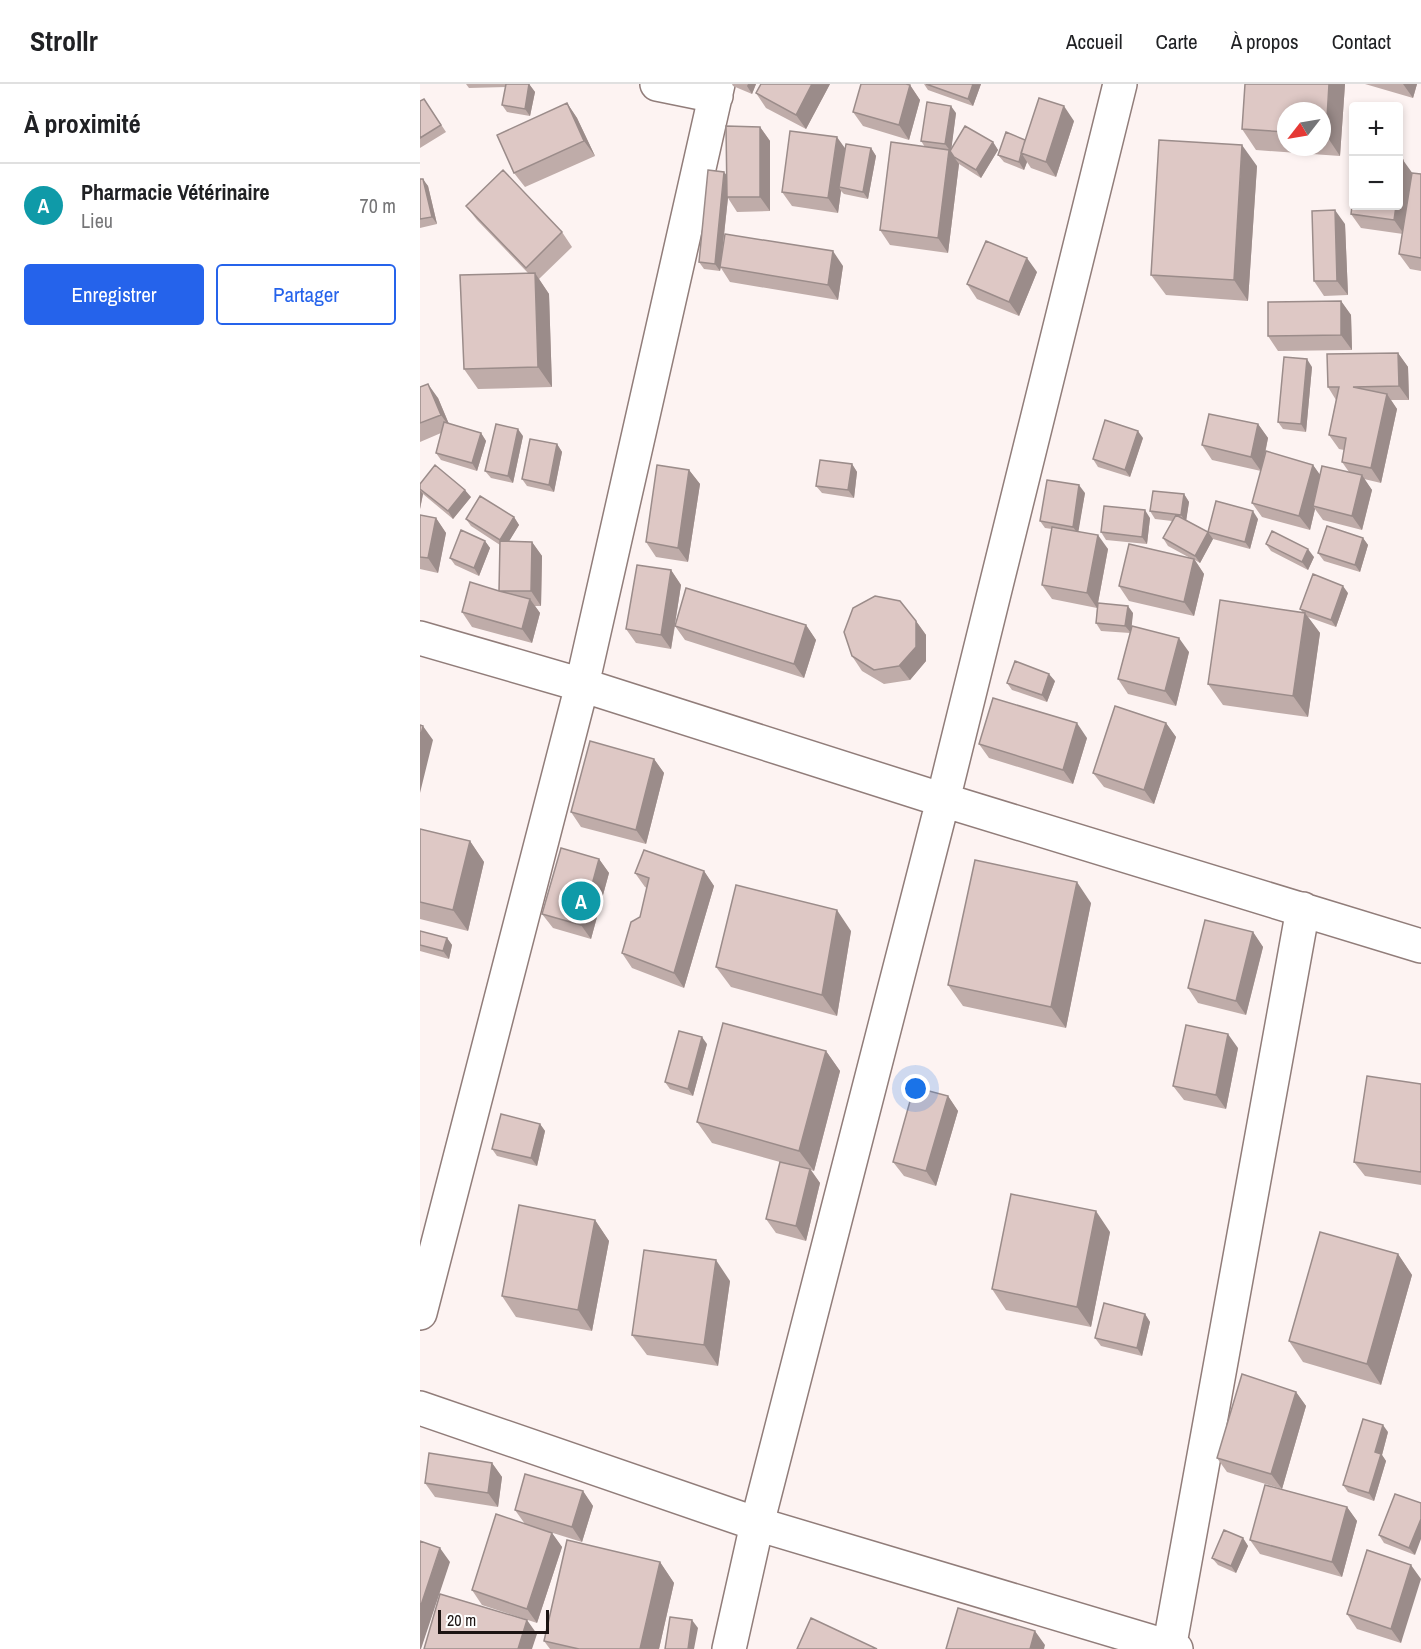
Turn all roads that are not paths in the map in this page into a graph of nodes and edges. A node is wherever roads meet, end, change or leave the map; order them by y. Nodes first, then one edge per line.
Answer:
1 (657, 84) edge
2 (1120, 84) edge
3 (717, 90) edge
4 (420, 638) edge
5 (582, 685) junction
6 (943, 800) junction
7 (1303, 909) junction
8 (1421, 946) edge
9 (420, 1313) edge
10 (420, 1408) edge
11 (757, 1524) junction
12 (1171, 1648) edge
13 (729, 1649) edge

1 - 3 street
2 - 6 street
3 - 5 street
4 - 5 street
5 - 6 street
5 - 9 street
6 - 7 street
6 - 11 street
7 - 8 street
7 - 12 street
10 - 11 street
11 - 12 street
11 - 13 street

